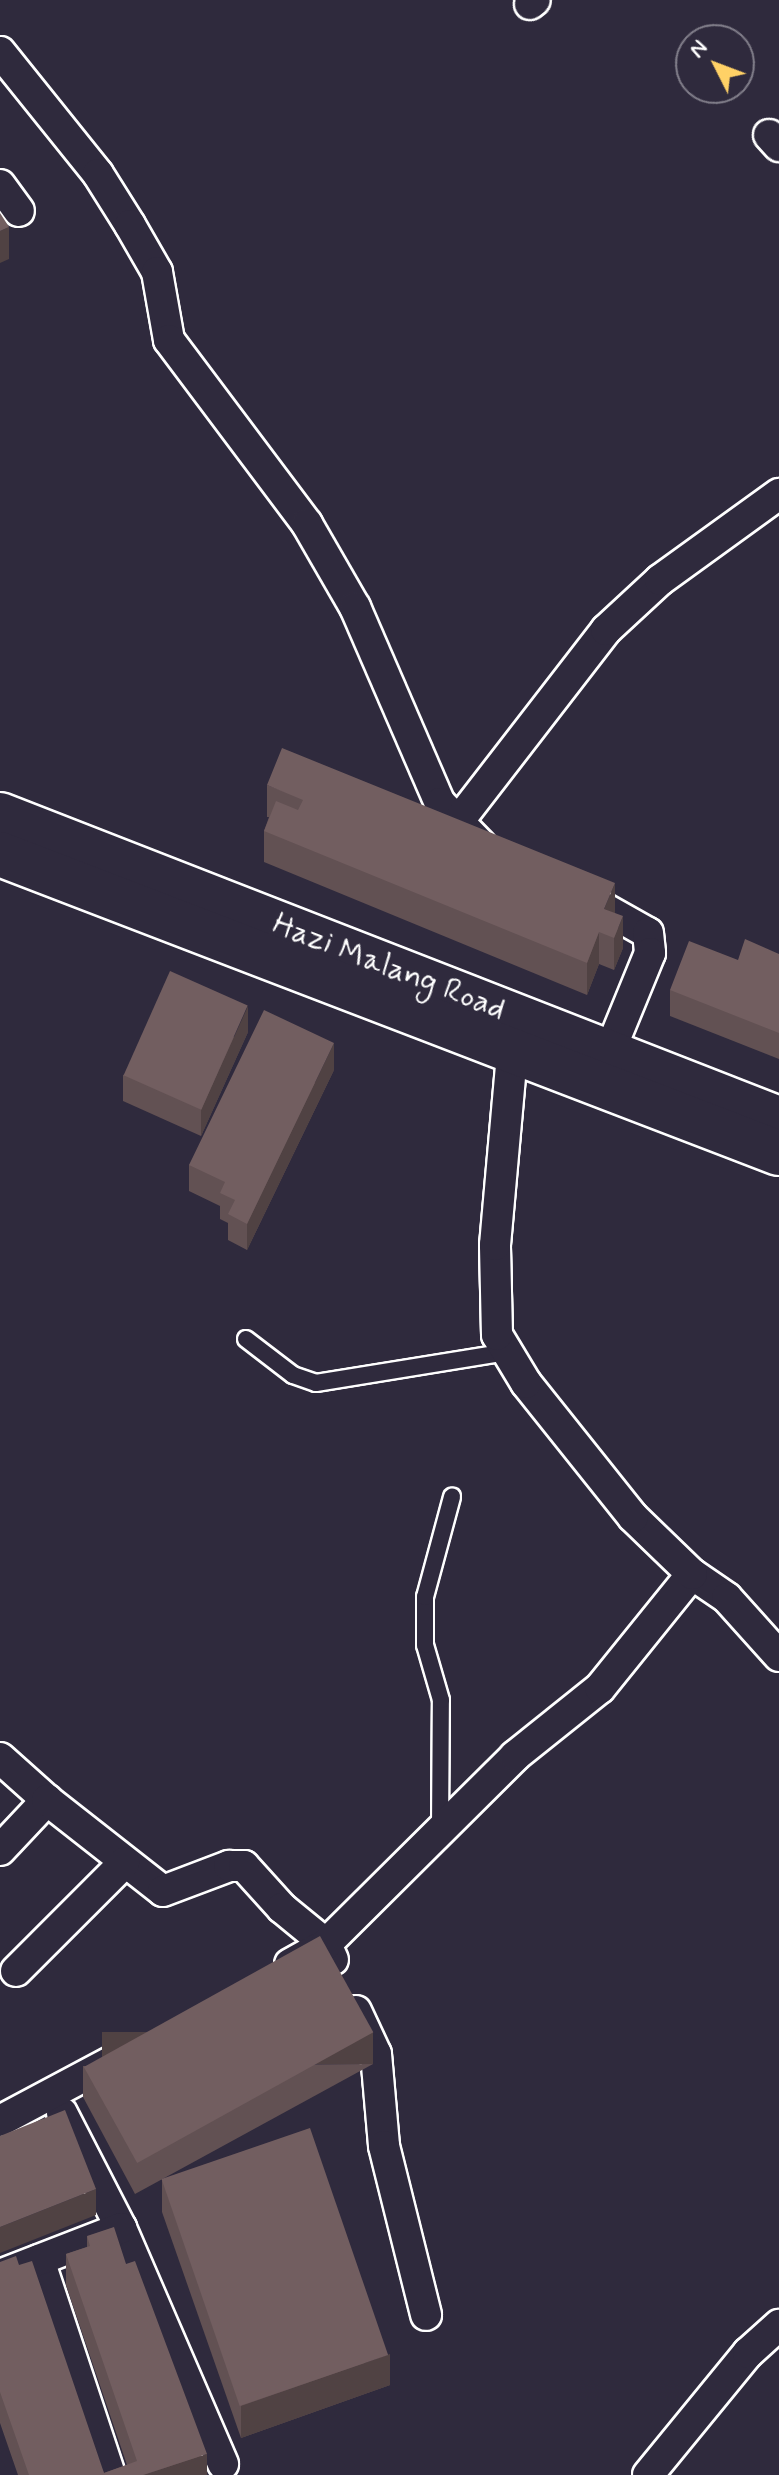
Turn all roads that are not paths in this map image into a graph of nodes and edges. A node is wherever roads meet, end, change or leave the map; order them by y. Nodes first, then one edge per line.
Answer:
1 (0, 52) edge
2 (0, 185) edge
3 (19, 211) dead end
4 (779, 494) edge
5 (0, 815) edge
6 (457, 823) junction
7 (0, 854) edge
8 (503, 858) edge
9 (546, 879) edge
10 (514, 1033) junction
11 (609, 1053) junction
12 (779, 1119) edge
13 (779, 1153) edge
14 (246, 1339) dead end
15 (507, 1352) junction
16 (452, 1497) dead end
17 (692, 1574) junction
18 (779, 1656) edge
19 (0, 1758) edge
20 (47, 1800) junction
21 (440, 1830) junction
22 (0, 1850) edge
23 (124, 1863) junction
24 (326, 1944) junction
25 (16, 1971) dead end
26 (257, 1981) edge
27 (148, 2041) edge
28 (52, 2094) junction
29 (0, 2121) edge
30 (121, 2228) junction
31 (39, 2260) junction
32 (0, 2275) edge
33 (426, 2315) dead end
34 (779, 2325) edge
35 (223, 2464) dead end
36 (110, 2475) edge
37 (648, 2475) edge

1 - 6 street
2 - 3 street
4 - 6 street
5 - 10 main road, Hazi Malang Road
6 - 8 street
7 - 10 main road, Hazi Malang Road
9 - 11 street
10 - 11 main road, Hazi Malang Road
10 - 13 main road, Hazi Malang Road
10 - 15 street
11 - 12 main road, Hazi Malang Road
14 - 15 lane
15 - 17 street
16 - 21 lane
17 - 18 street
17 - 21 street
19 - 20 street
20 - 22 street
20 - 23 street
21 - 24 street
23 - 24 street
23 - 25 street
24 - 26 street
24 - 33 street
27 - 28 street
28 - 29 street
28 - 30 street
30 - 31 street
30 - 35 street
31 - 32 street
31 - 36 street
34 - 37 street

